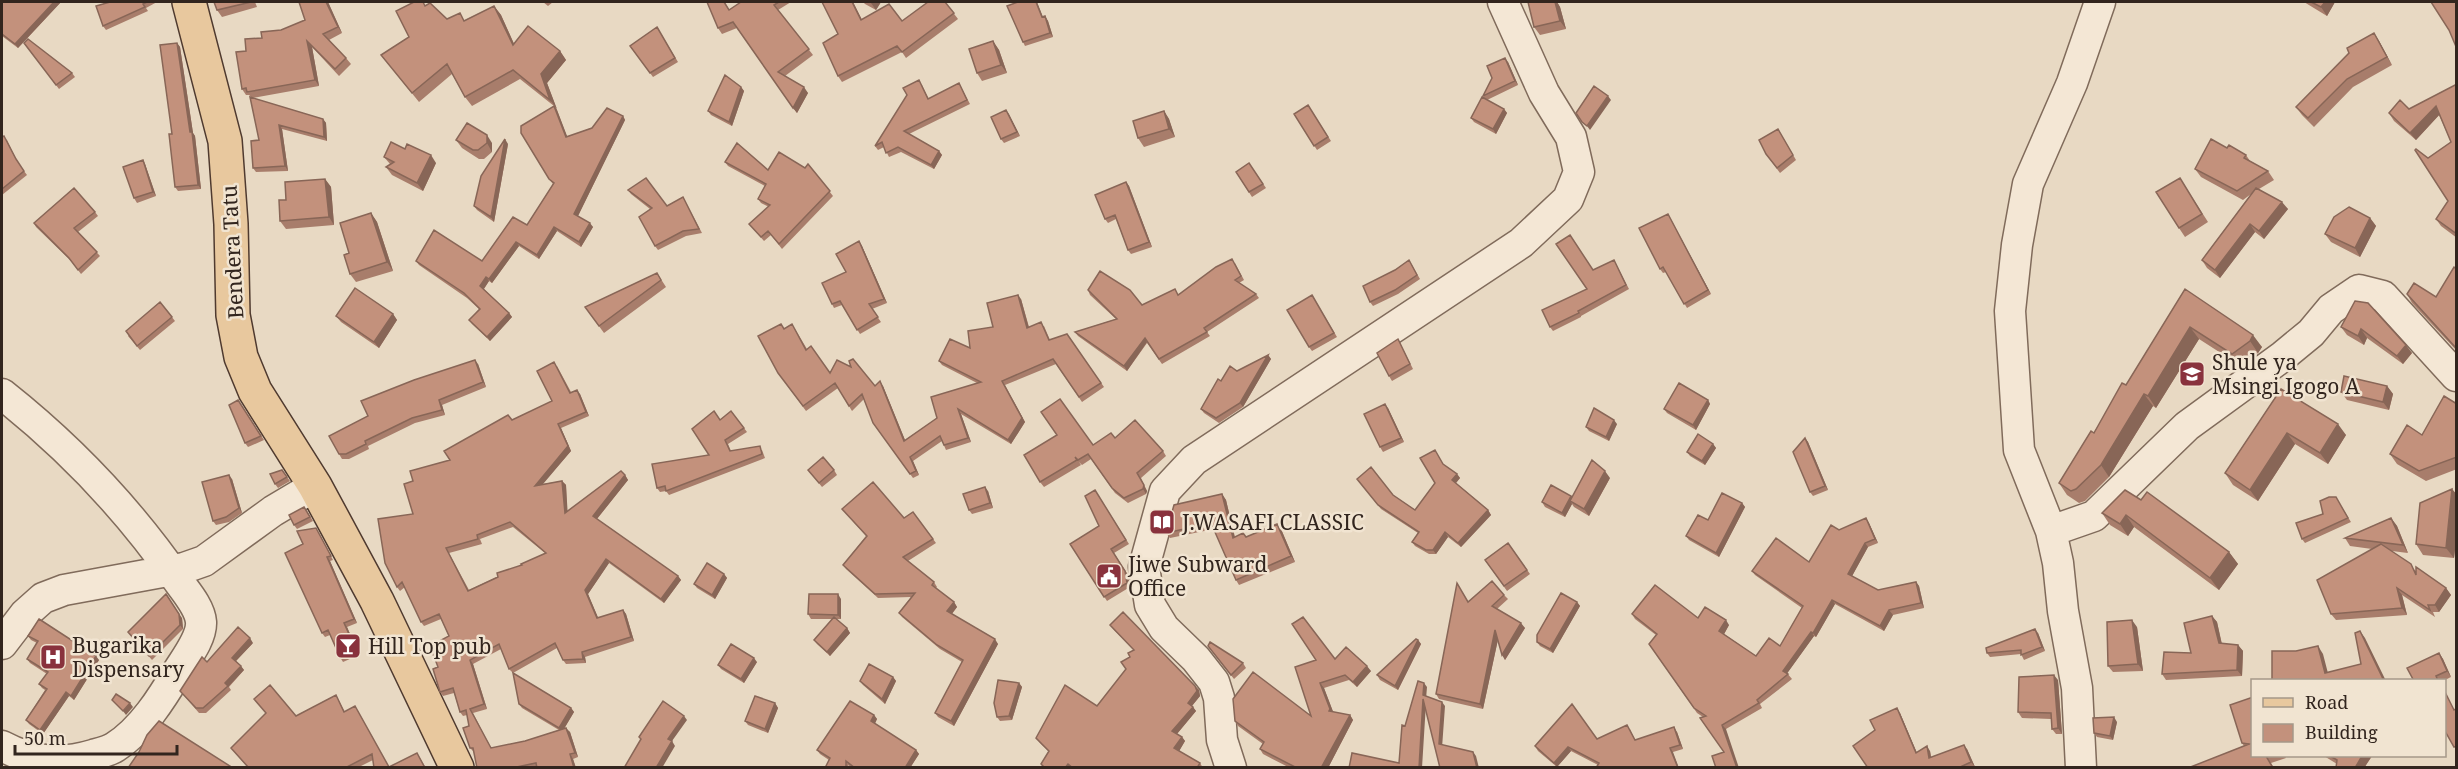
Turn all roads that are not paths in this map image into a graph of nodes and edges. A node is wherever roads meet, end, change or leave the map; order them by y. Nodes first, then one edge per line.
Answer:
1 (189, 2) edge
2 (1503, 2) edge
3 (2100, 2) edge
4 (2457, 376) edge
5 (2, 394) edge
6 (315, 486) junction
7 (2051, 531) junction
8 (171, 571) junction
9 (2, 644) edge
10 (2, 746) edge
11 (457, 768) edge
12 (1232, 768) edge
13 (2081, 768) edge

1 - 6 main road, Bendera Tatu
2 - 12 street
3 - 7 street
4 - 7 street
5 - 8 street
6 - 8 street
6 - 11 main road, Bendera Tatu
7 - 13 street
8 - 9 street
8 - 10 street

